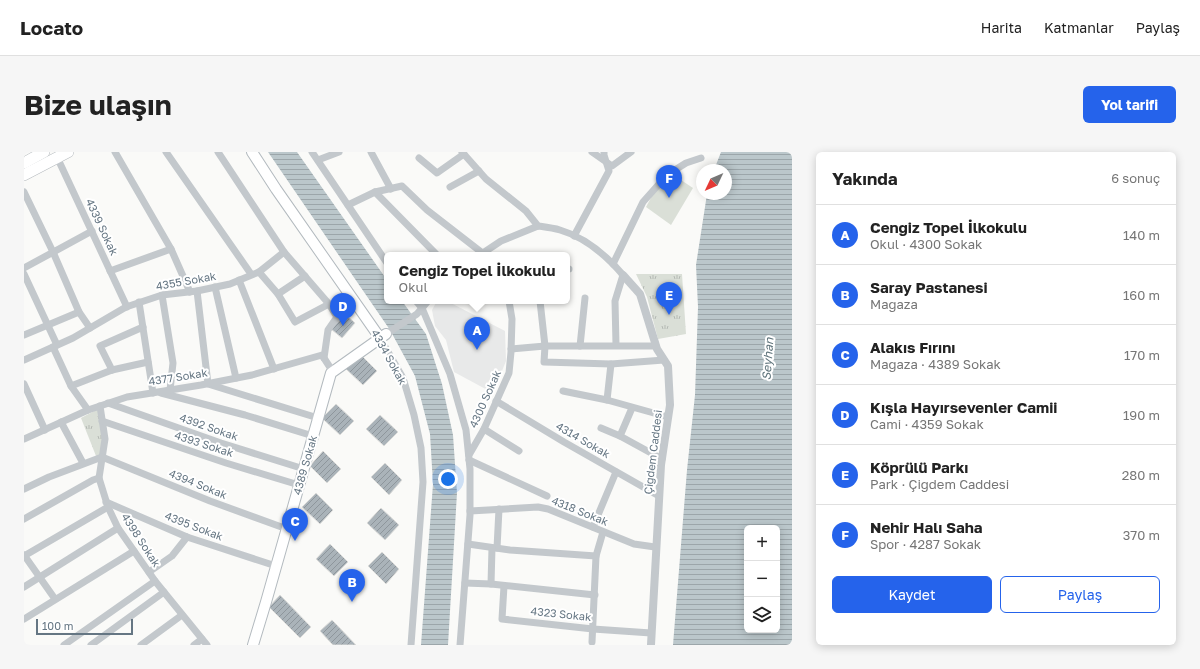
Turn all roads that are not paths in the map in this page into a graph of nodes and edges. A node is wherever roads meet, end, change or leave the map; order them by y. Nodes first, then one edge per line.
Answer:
1 (44, 152) edge
2 (68, 152) edge
3 (115, 152) edge
4 (166, 152) edge
5 (218, 152) edge
6 (252, 152) edge
7 (312, 152) edge
8 (339, 152) edge
9 (371, 152) edge
10 (592, 152) edge
11 (604, 152) edge
12 (631, 152) edge
13 (463, 153) edge
14 (57, 157) junction
15 (419, 158) dead end
16 (701, 158) dead end
17 (318, 160) junction
18 (605, 161) junction
19 (24, 163) edge
20 (479, 170) junction
21 (24, 175) edge
22 (450, 187) dead end
23 (391, 189) junction
24 (24, 192) edge
25 (375, 192) junction
26 (348, 205) junction
27 (538, 226) junction
28 (92, 231) junction
29 (574, 236) junction
30 (171, 249) junction
31 (52, 252) junction
32 (284, 252) junction
33 (433, 252) edge
34 (480, 252) edge
35 (485, 252) edge
36 (384, 259) edge
37 (613, 264) junction
38 (24, 268) edge
39 (110, 271) junction
40 (259, 272) junction
41 (24, 274) edge
42 (251, 274) junction
43 (623, 274) junction
44 (305, 276) junction
45 (239, 280) junction
46 (215, 287) junction
47 (193, 291) junction
48 (278, 294) junction
49 (162, 295) junction
50 (585, 298) dead end
51 (354, 301) junction
52 (139, 302) junction
53 (328, 304) junction
54 (419, 304) edge
55 (425, 304) edge
56 (510, 304) edge
57 (540, 304) edge
58 (127, 307) junction
59 (422, 308) junction
60 (79, 312) junction
61 (337, 317) junction
62 (48, 325) junction
63 (143, 327) junction
64 (90, 328) junction
65 (24, 335) edge
66 (383, 336) junction
67 (55, 346) junction
68 (545, 346) junction
69 (580, 346) junction
70 (616, 346) junction
71 (656, 346) junction
72 (511, 349) junction
73 (324, 358) junction
74 (24, 360) edge
75 (664, 360) junction
76 (148, 362) junction
77 (611, 364) junction
78 (274, 369) junction
79 (112, 370) junction
80 (333, 372) junction
81 (236, 378) junction
82 (24, 384) edge
83 (208, 384) junction
84 (71, 386) junction
85 (170, 390) junction
86 (564, 391) dead end
87 (155, 392) junction
88 (26, 393) edge
89 (607, 400) junction
90 (496, 401) junction
91 (108, 403) junction
92 (100, 406) junction
93 (632, 408) junction
94 (88, 410) junction
95 (668, 417) junction
96 (318, 418) junction
97 (102, 421) junction
98 (61, 422) junction
99 (601, 428) dead end
100 (484, 429) junction
101 (45, 430) junction
102 (313, 436) junction
103 (620, 436) junction
104 (24, 439) edge
105 (519, 451) dead end
106 (102, 457) junction
107 (469, 457) junction
108 (662, 459) junction
109 (83, 463) junction
110 (304, 469) junction
111 (616, 472) junction
112 (99, 478) junction
113 (299, 485) junction
114 (24, 489) edge
115 (548, 496) dead end
116 (659, 496) junction
117 (107, 504) junction
118 (499, 509) junction
119 (470, 511) junction
120 (24, 519) edge
121 (593, 527) junction
122 (118, 528) junction
123 (287, 529) junction
124 (604, 532) junction
125 (187, 537) junction
126 (468, 544) junction
127 (494, 548) junction
128 (655, 548) junction
129 (134, 551) junction
130 (24, 556) edge
131 (596, 556) junction
132 (276, 566) junction
133 (149, 572) junction
134 (40, 578) junction
135 (155, 581) junction
136 (465, 583) junction
137 (491, 584) junction
138 (504, 586) junction
139 (24, 587) edge
140 (164, 592) junction
141 (596, 595) junction
142 (56, 599) junction
143 (182, 615) junction
144 (24, 619) edge
145 (593, 629) junction
146 (651, 633) junction
147 (202, 639) junction
148 (592, 642) dead end
149 (64, 645) edge
150 (91, 645) edge
151 (141, 645) edge
152 (194, 645) edge
153 (207, 645) edge
154 (252, 645) edge
155 (411, 645) edge
156 (460, 645) edge
157 (651, 645) edge

1 - 19 main road
2 - 14 main road
3 - 30 street
4 - 42 street
5 - 32 street
6 - 51 main road, 4334 Sokak
7 - 17 street
8 - 17 street
9 - 23 street
10 - 18 street
11 - 18 street
12 - 18 street
13 - 15 street
13 - 20 street
14 - 21 main road
14 - 28 street, 4339 Sokak
16 - 37 street
17 - 26 street
18 - 29 street
20 - 22 street
20 - 27 street
23 - 25 street
23 - 34 street
24 - 31 street
25 - 26 street
25 - 33 street
26 - 36 street
27 - 29 street
27 - 35 street
28 - 31 street
28 - 39 street, 4339 Sokak
29 - 37 street
30 - 39 street
30 - 47 street
31 - 38 street
31 - 60 street
32 - 40 street, 4355 Sokak
32 - 44 street
37 - 43 street
39 - 58 street, 4339 Sokak
40 - 42 street, 4355 Sokak
40 - 48 street
41 - 62 street
42 - 45 street, 4355 Sokak
43 - 70 street
43 - 71 street, Çiğdem Caddesi
44 - 48 street
44 - 53 street
45 - 46 street, 4355 Sokak
45 - 78 street
46 - 47 street, 4355 Sokak
46 - 81 street
47 - 49 street, 4355 Sokak
47 - 83 street
48 - 53 street
49 - 52 street, 4355 Sokak
49 - 85 street
50 - 69 street
51 - 61 street
51 - 66 main road, 4334 Sokak
52 - 58 street, 4355 Sokak
52 - 63 street
53 - 61 street
54 - 59 street
55 - 59 street
56 - 72 street, 4300 Sokak
57 - 68 street
58 - 64 street, 4355 Sokak
59 - 66 street
59 - 107 street
60 - 62 street
60 - 64 street
61 - 73 street
62 - 65 street
62 - 67 street
63 - 76 street
63 - 79 street
64 - 67 street, 4355 Sokak
66 - 80 main road
66 - 155 street, 4334 Sokak
67 - 74 street, 4355 Sokak
67 - 84 street
68 - 69 street
68 - 72 street
68 - 77 street
69 - 70 street
70 - 71 street
71 - 75 street, Çiğdem Caddesi
72 - 90 street, 4300 Sokak
73 - 78 street, 4377 Sokak
73 - 80 street
75 - 77 street
75 - 95 street, Çiğdem Caddesi
76 - 79 street
76 - 87 street
77 - 89 street
78 - 81 street, 4377 Sokak
79 - 84 street
80 - 96 main road, 4389 Sokak
81 - 83 street, 4377 Sokak
82 - 88 street
83 - 85 street, 4377 Sokak
83 - 96 street
84 - 94 street
85 - 87 street, 4377 Sokak
86 - 89 street
87 - 91 street, 4377 Sokak
87 - 102 street
88 - 101 street
89 - 93 street
90 - 100 street, 4300 Sokak
90 - 111 street, 4314 Sokak
91 - 92 street, 4377 Sokak
91 - 110 street, 4392 Sokak
92 - 94 street, 4377 Sokak
92 - 97 street, 4398 Sokak
93 - 95 street
93 - 103 street
94 - 98 street, 4377 Sokak
95 - 108 street, Çiğdem Caddesi
96 - 102 main road, 4389 Sokak
97 - 106 street, 4398 Sokak
97 - 113 street, 4393 Sokak
98 - 101 street, 4377 Sokak
98 - 109 street
99 - 103 street
100 - 105 street
100 - 107 street, 4300 Sokak
101 - 104 street, 4377 Sokak
102 - 110 main road, 4389 Sokak
103 - 108 street
106 - 109 street
106 - 112 street, 4398 Sokak
106 - 123 street, 4394 Sokak
107 - 115 street
107 - 119 street
108 - 116 street, Çiğdem Caddesi
109 - 114 street
110 - 113 main road, 4389 Sokak
111 - 116 street, 4314 Sokak
111 - 121 street
112 - 117 street, 4398 Sokak
112 - 120 street
113 - 123 main road, 4389 Sokak
116 - 128 street, Çiğdem Caddesi
117 - 122 street, 4398 Sokak
117 - 125 street, 4395 Sokak
117 - 130 street
118 - 119 street, 4318 Sokak
118 - 121 street, 4318 Sokak
118 - 127 street
119 - 126 street
121 - 124 street, 4318 Sokak
122 - 129 street, 4398 Sokak
122 - 134 street
123 - 132 main road, 4389 Sokak
124 - 128 street, 4318 Sokak
124 - 131 street
125 - 132 street, 4395 Sokak
125 - 133 street
126 - 127 street
126 - 136 street
127 - 131 street
127 - 137 street
128 - 146 street, Çiğdem Caddesi
129 - 133 street, 4398 Sokak
129 - 142 street
130 - 134 street
131 - 141 street
132 - 154 main road, 4389 Sokak
133 - 135 street, 4398 Sokak
134 - 139 street
134 - 142 street
135 - 140 street, 4398 Sokak
135 - 149 street
136 - 137 street
136 - 156 street
137 - 138 street
138 - 141 street
138 - 145 street, 4323 Sokak
140 - 143 street, 4398 Sokak
140 - 150 street
141 - 145 street
142 - 144 street
143 - 147 street, 4398 Sokak
143 - 151 street
145 - 146 street, 4323 Sokak
145 - 148 street
146 - 157 street, Çiğdem Caddesi
147 - 152 street
147 - 153 street, 4398 Sokak

